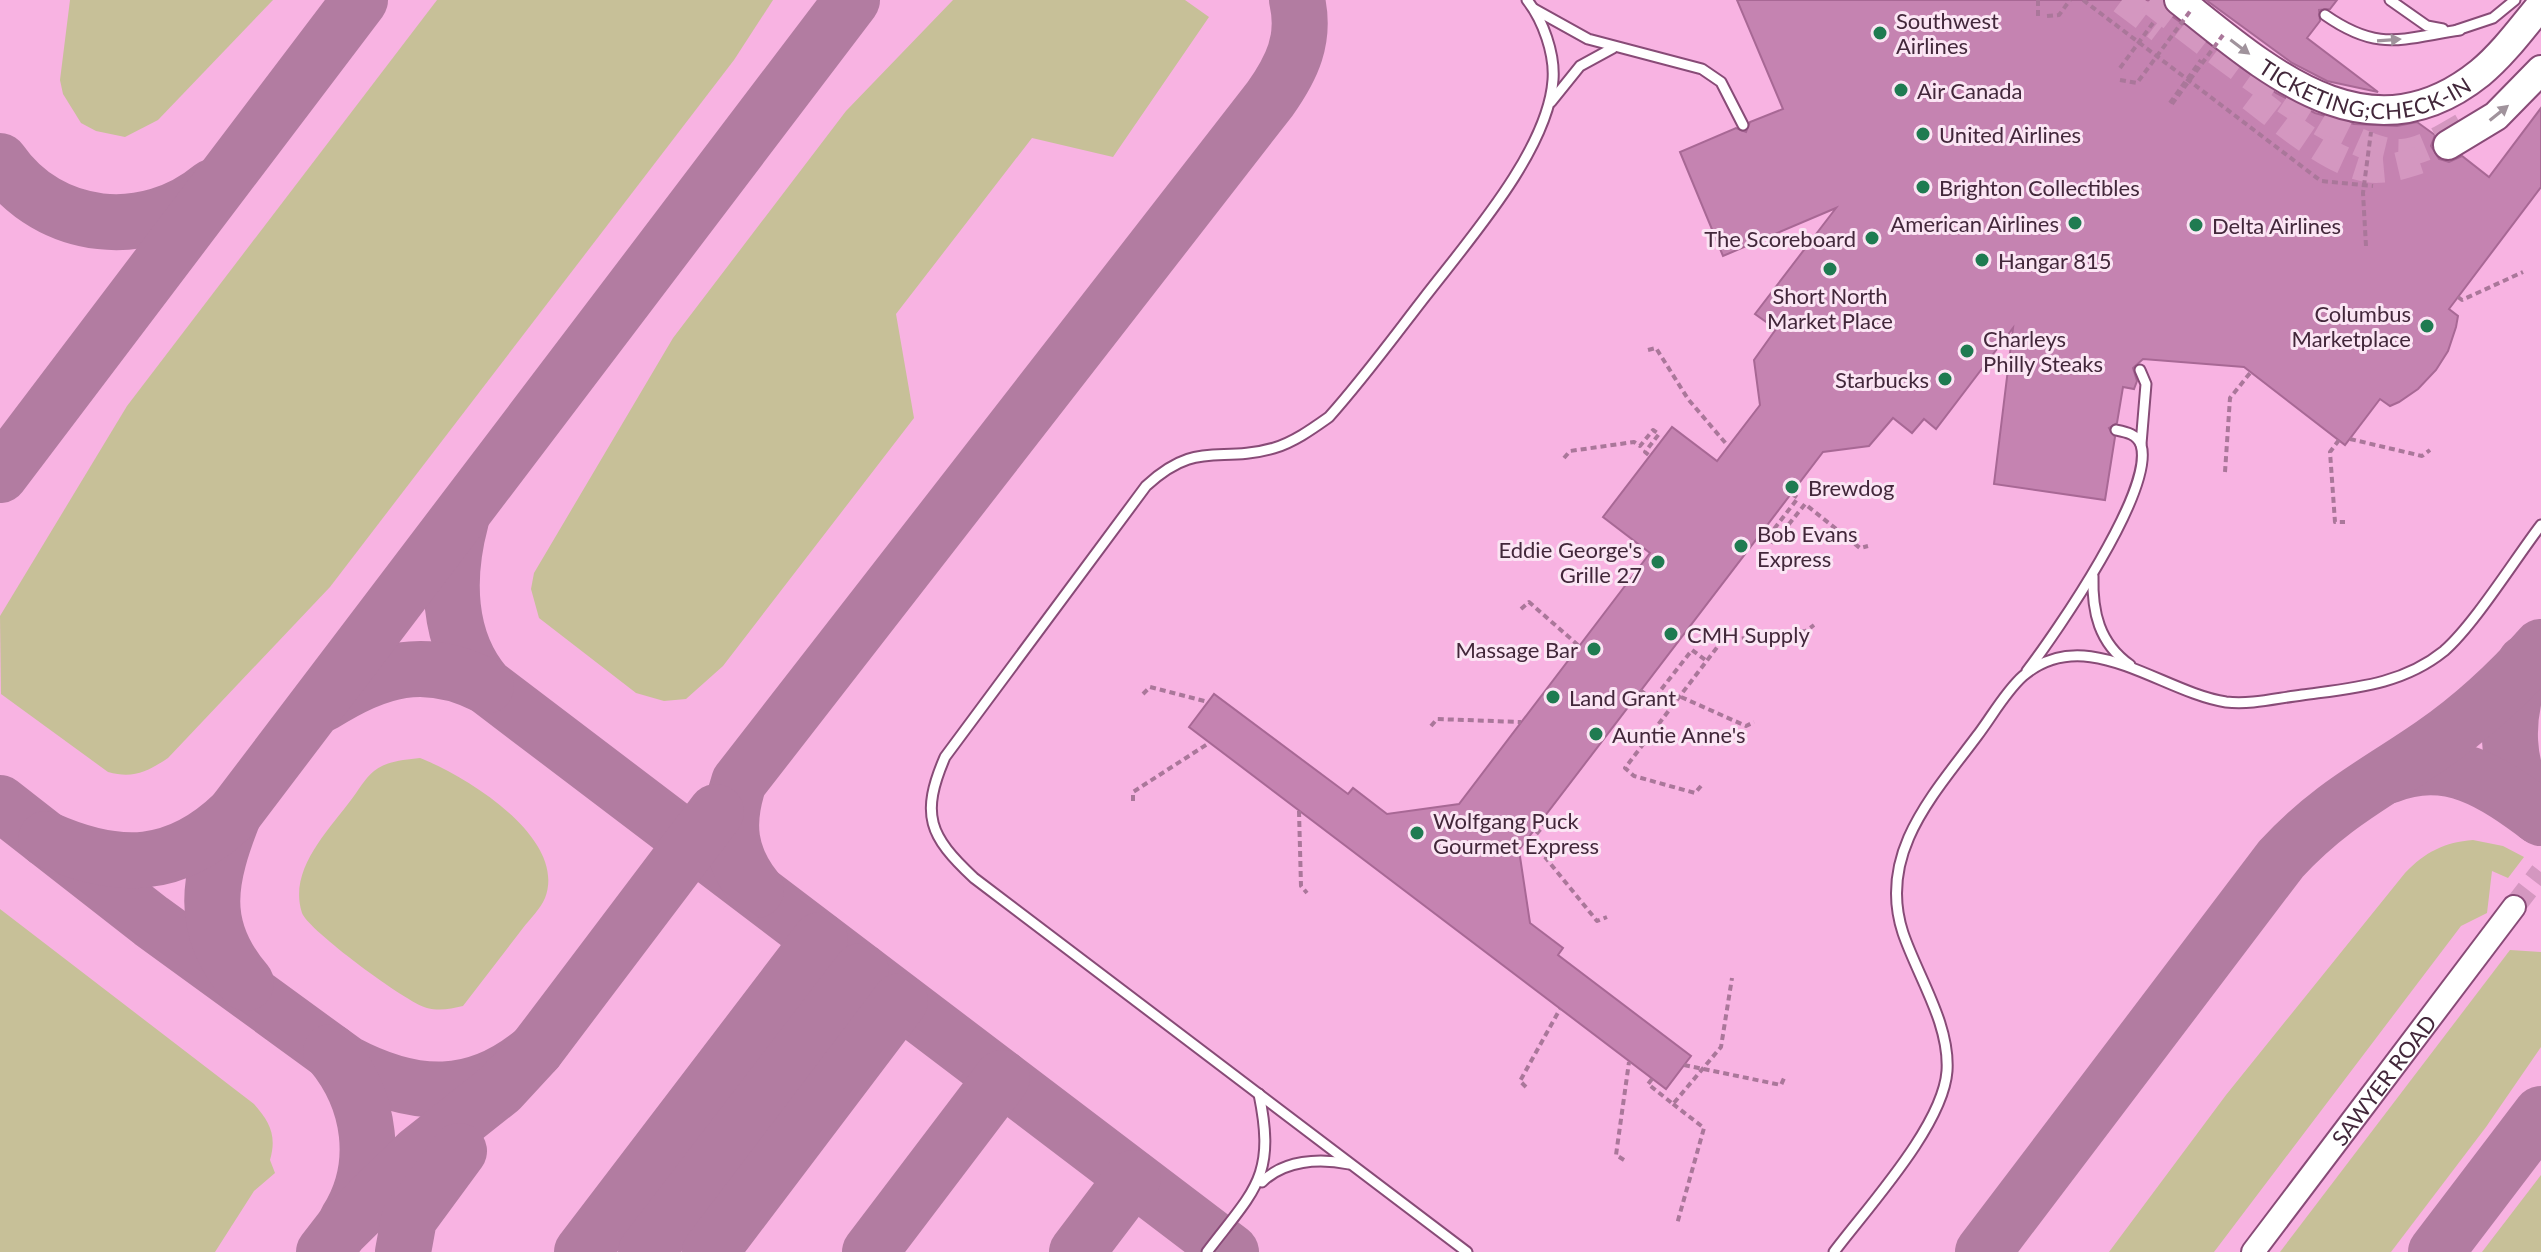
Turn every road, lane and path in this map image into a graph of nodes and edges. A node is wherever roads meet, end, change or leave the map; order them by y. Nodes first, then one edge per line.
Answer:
1 (1527, 0) edge
2 (2038, 0) edge
3 (2070, 0) edge
4 (2083, 0) edge
5 (2390, 0) edge
6 (2515, 0) edge
7 (2185, 5) edge
8 (2541, 5) edge
9 (1534, 9) junction
10 (2325, 15) dead end
11 (2047, 16) dead end
12 (2038, 19) dead end
13 (2153, 23) dead end
14 (2460, 30) junction
15 (2223, 35) junction
16 (2139, 43) junction
17 (1616, 47) junction
18 (2201, 60) dead end
19 (2120, 68) dead end
20 (2541, 70) edge
21 (2120, 80) dead end
22 (2186, 80) junction
23 (2386, 109) junction
24 (1543, 116) junction
25 (1743, 125) dead end
26 (2448, 145) tunnel mouth
27 (2373, 186) dead end
28 (2366, 246) dead end
29 (2523, 272) dead end
30 (2458, 297) dead end
31 (1648, 350) dead end
32 (2140, 370) dead end
33 (2250, 373) dead end
34 (2116, 430) dead end
35 (2350, 439) dead end
36 (2339, 440) dead end
37 (2141, 444) junction
38 (1728, 446) dead end
39 (2430, 450) dead end
40 (1650, 456) dead end
41 (1564, 458) dead end
42 (2225, 472) dead end
43 (1792, 494) dead end
44 (2345, 522) dead end
45 (2541, 525) edge
46 (1868, 546) dead end
47 (2093, 569) junction
48 (1521, 609) dead end
49 (1814, 625) dead end
50 (1579, 646) dead end
51 (1708, 662) junction
52 (2139, 671) junction
53 (2022, 677) junction
54 (1640, 690) dead end
55 (1143, 694) dead end
56 (1681, 697) junction
57 (1208, 702) dead end
58 (1521, 722) dead end
59 (1754, 722) dead end
60 (1431, 726) dead end
61 (1209, 743) dead end
62 (1701, 786) dead end
63 (1133, 801) dead end
64 (1299, 811) dead end
65 (1541, 822) dead end
66 (1307, 893) dead end
67 (2514, 907) tunnel mouth
68 (1607, 917) dead end
69 (1732, 978) dead end
70 (1560, 1009) dead end
71 (1629, 1062) dead end
72 (1684, 1065) dead end
73 (1785, 1076) dead end
74 (1652, 1079) dead end
75 (1526, 1087) dead end
76 (1259, 1094) junction
77 (1673, 1104) junction
78 (1624, 1160) dead end
79 (1351, 1164) junction
80 (1254, 1191) junction
81 (1677, 1224) dead end
82 (1207, 1252) edge
83 (1467, 1252) edge
84 (1834, 1252) edge
85 (2253, 1252) edge

1 - 9 lane
2 - 12 path
3 - 11 path
4 - 16 path
5 - 14 lane
6 - 14 lane
7 - 15 main road, TICKETING;CHECK-IN
7 - 21 path, bridge
8 - 23 main road, TICKETING;CHECK-IN
9 - 17 lane
9 - 24 lane
10 -> 14 lane
13 - 16 path
15 - 22 path, bridge
15 -> 23 main road, TICKETING;CHECK-IN
16 - 19 path
16 - 22 path
17 - 24 lane
17 - 25 lane
18 - 22 path
26 -> 20 main road
22 - 27 path
23 - 28 path
24 - 76 lane
29 - 30 path
31 - 38 path
32 - 37 lane
33 - 42 path
34 - 37 lane
35 - 39 path
36 - 44 path
37 - 47 lane
40 - 41 path
43 - 46 path
45 - 52 lane
47 - 52 lane
47 - 53 lane
48 - 50 path
49 - 51 path
51 - 54 path
51 - 56 path
52 - 53 lane
53 - 84 lane
55 - 57 path
56 - 59 path
56 - 62 path
58 - 60 path
61 - 63 path
64 - 66 path
65 - 68 path
67 - 85 street, SAWYER ROAD
69 - 77 path
70 - 75 path
71 - 78 path
72 - 73 path, bridge
74 - 77 path
76 - 79 lane
76 - 80 lane
77 - 81 path
79 - 80 lane
79 - 83 lane
80 - 82 lane

